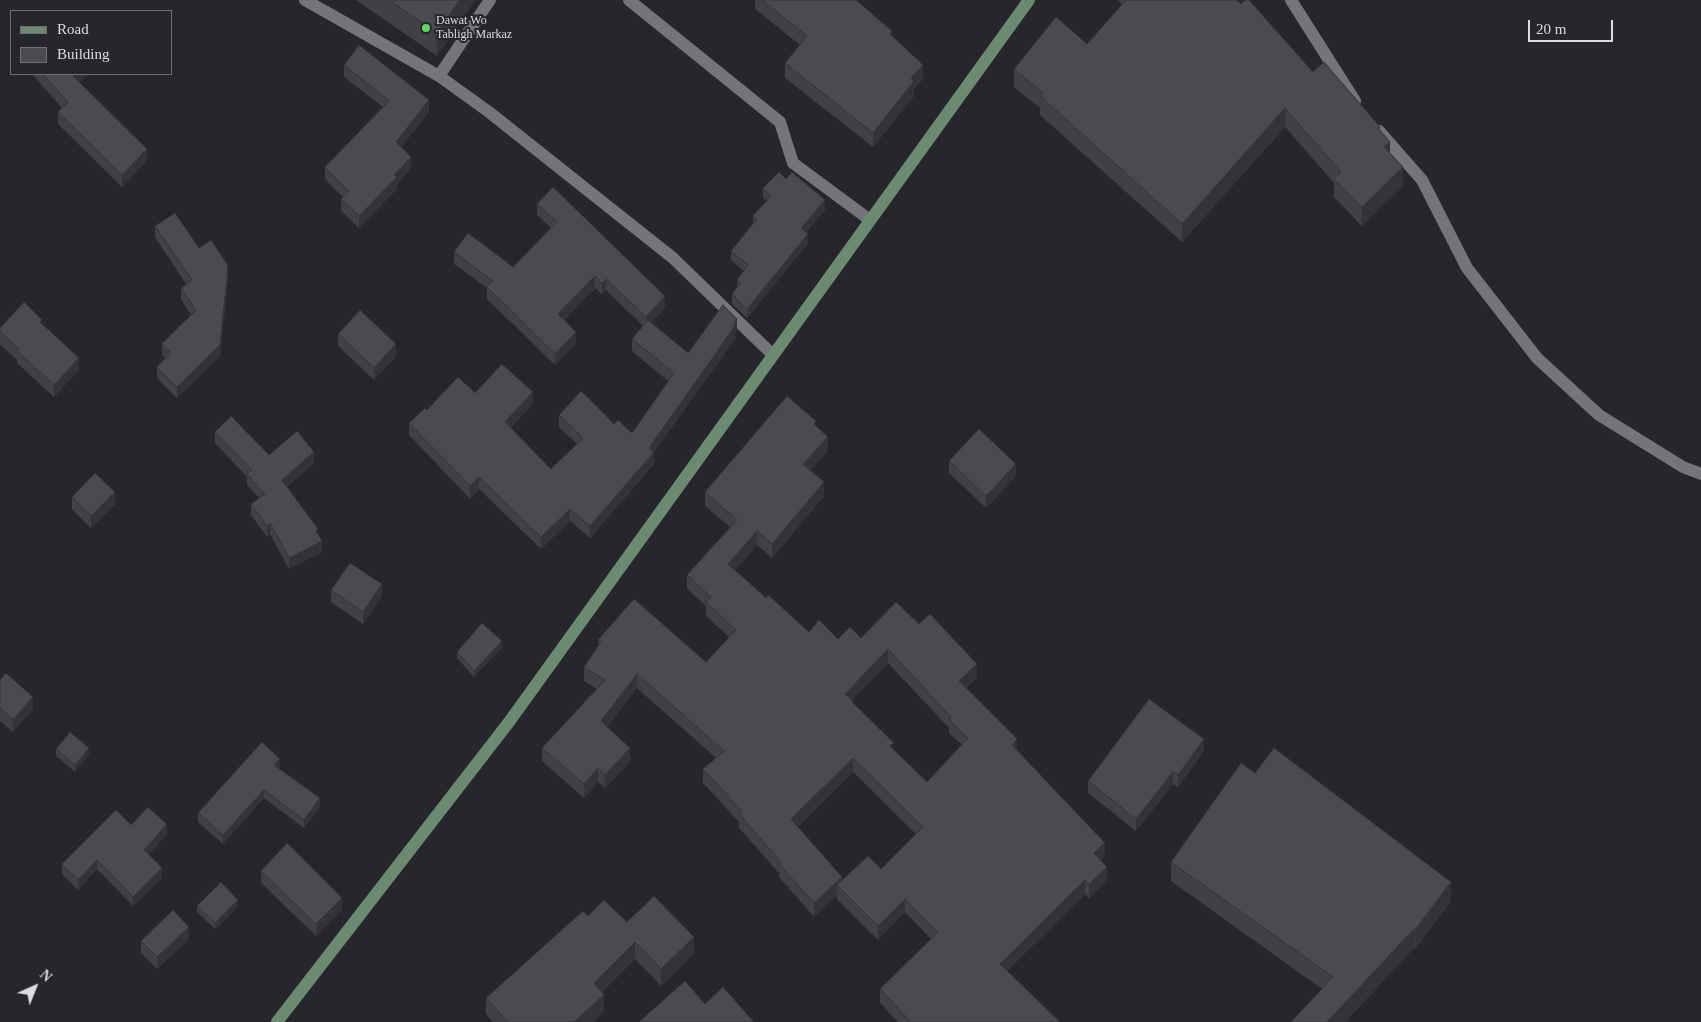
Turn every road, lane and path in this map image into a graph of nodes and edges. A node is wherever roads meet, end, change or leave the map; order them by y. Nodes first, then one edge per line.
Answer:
1 (305, 0) edge
2 (490, 0) edge
3 (629, 0) edge
4 (1029, 0) edge
5 (1291, 0) edge
6 (439, 76) junction
7 (1361, 110) edge
8 (1373, 124) edge
9 (870, 220) junction
10 (773, 355) junction
11 (1701, 474) edge
12 (277, 1022) edge

1 - 6 street
2 - 6 street
3 - 9 street
4 - 9 main road
5 - 7 street
6 - 10 street
8 - 11 street
9 - 10 main road
10 - 12 main road

